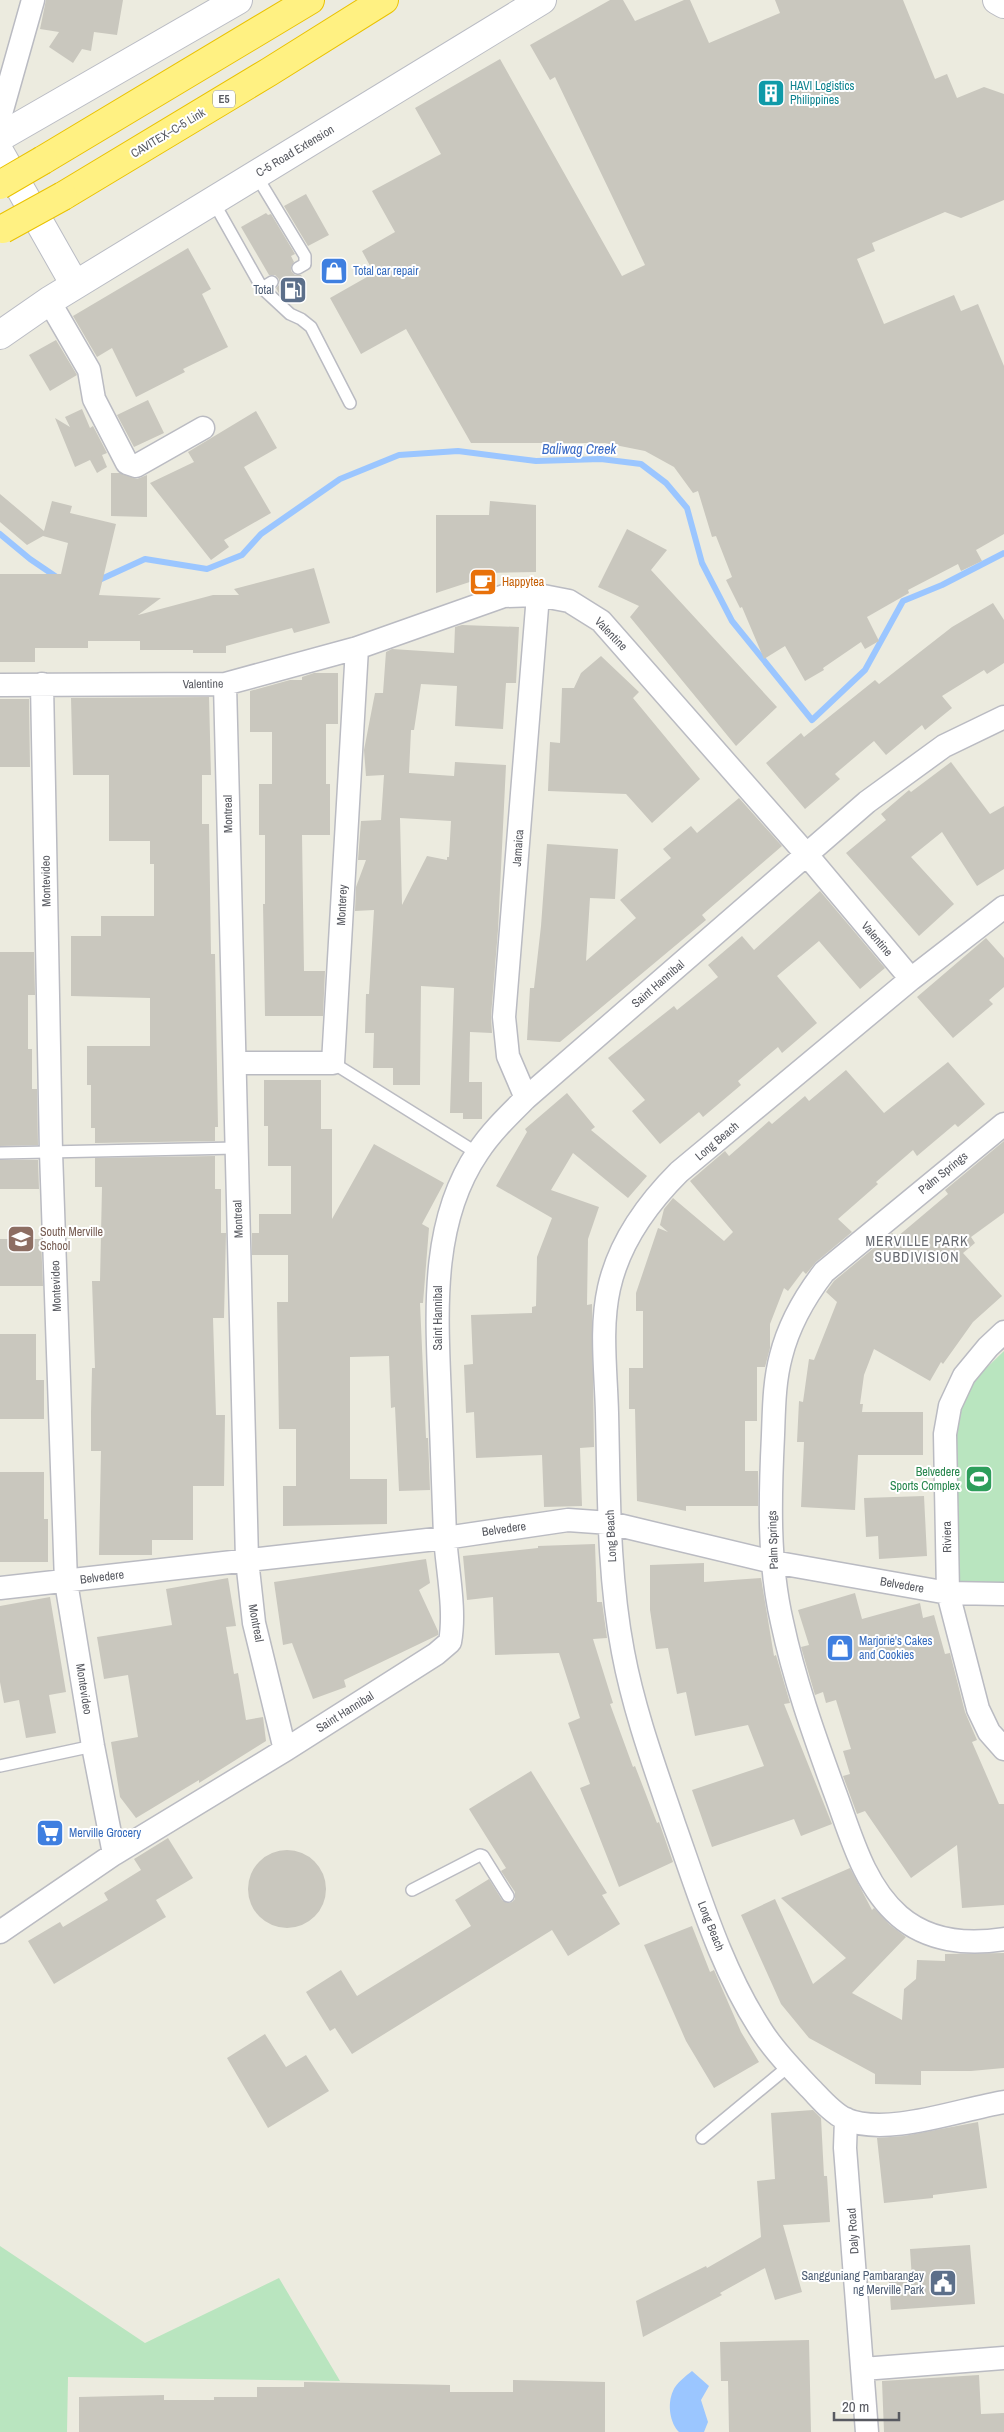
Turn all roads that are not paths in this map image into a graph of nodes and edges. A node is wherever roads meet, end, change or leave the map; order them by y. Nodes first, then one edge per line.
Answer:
1 (32, 0) edge
2 (238, 0) edge
3 (310, 0) edge
4 (384, 0) edge
5 (542, 0) edge
6 (997, 0) edge
7 (1004, 4) edge
8 (0, 117) edge
9 (0, 137) edge
10 (0, 153) edge
11 (256, 174) junction
12 (0, 185) edge
13 (212, 201) junction
14 (1, 231) edge
15 (298, 268) dead end
16 (272, 282) dead end
17 (75, 285) junction
18 (262, 288) junction
19 (49, 301) junction
20 (0, 312) edge
21 (0, 335) edge
22 (350, 402) dead end
23 (203, 428) dead end
24 (538, 595) junction
25 (357, 648) junction
26 (42, 684) junction
27 (225, 684) junction
28 (0, 685) edge
29 (1004, 717) edge
30 (807, 855) junction
31 (1004, 906) edge
32 (911, 979) junction
33 (235, 1063) junction
34 (334, 1063) junction
35 (526, 1098) junction
36 (1004, 1124) edge
37 (236, 1148) junction
38 (51, 1152) junction
39 (0, 1153) edge
40 (477, 1153) junction
41 (1004, 1332) edge
42 (610, 1523) junction
43 (445, 1538) junction
44 (247, 1560) junction
45 (773, 1562) junction
46 (66, 1582) junction
47 (0, 1588) edge
48 (948, 1593) junction
49 (1004, 1594) edge
50 (93, 1746) junction
51 (1004, 1749) edge
52 (285, 1750) junction
53 (0, 1766) edge
54 (114, 1854) junction
55 (412, 1890) dead end
56 (508, 1896) dead end
57 (0, 1932) edge
58 (1004, 1939) edge
59 (789, 2066) junction
60 (1004, 2102) edge
61 (846, 2119) junction
62 (702, 2138) dead end
63 (1004, 2358) edge
64 (863, 2369) junction
65 (867, 2432) edge

1 - 8 street
2 - 9 main road
3 - 12 highway, bridge
4 - 14 highway, CAVITEX–C-5 Link / E5, bridge
5 - 11 main road, C-5 Road Extension
6 - 7 main road
10 - 17 main road
11 - 13 main road, C-5 Road Extension
11 - 15 lane
13 - 17 main road, C-5 Road Extension
13 - 18 lane
16 - 18 lane
17 - 19 main road, C-5 Road Extension
18 - 22 lane
19 - 20 main road, C-5 Road Extension
19 - 21 main road, C-5 Road Extension
19 - 23 street
24 - 25 street, Valentine
24 - 30 street, Valentine
24 - 35 street, Jamaica
25 - 27 street, Valentine
25 - 34 street, Monterey
26 - 27 street, Valentine
26 - 28 street, Valentine
26 - 38 street, Montevideo
27 - 33 street, Montreal
29 - 30 street, Saint Hannibal
30 - 32 street, Valentine
30 - 35 street, Saint Hannibal
31 - 32 street, Long Beach
32 - 42 street, Long Beach
33 - 34 street
33 - 37 street, Montreal
34 - 40 lane
35 - 40 street, Saint Hannibal
36 - 45 street, Palm Springs
37 - 38 lane
37 - 44 street, Montreal
38 - 39 lane
38 - 46 street, Montevideo
40 - 43 street, Saint Hannibal
41 - 48 street, Riviera
42 - 43 street, Belvedere
42 - 45 street, Belvedere
42 - 59 street, Long Beach
43 - 44 street, Belvedere
43 - 52 street, Saint Hannibal
44 - 46 street, Belvedere
44 - 52 street, Montreal
45 - 48 street, Belvedere
45 - 58 street, Palm Springs
46 - 47 street, Belvedere
46 - 50 street, Montevideo
48 - 49 street, Belvedere
48 - 51 street, Riviera
50 - 53 lane
50 - 54 street, Montevideo
52 - 54 street, Saint Hannibal
54 - 57 street, Saint Hannibal
55 - 56 lane
59 - 61 street, Long Beach
59 - 62 lane
60 - 61 street, Long Beach
61 - 64 street, Daly Road
63 - 64 street
64 - 65 street, Daly Road

